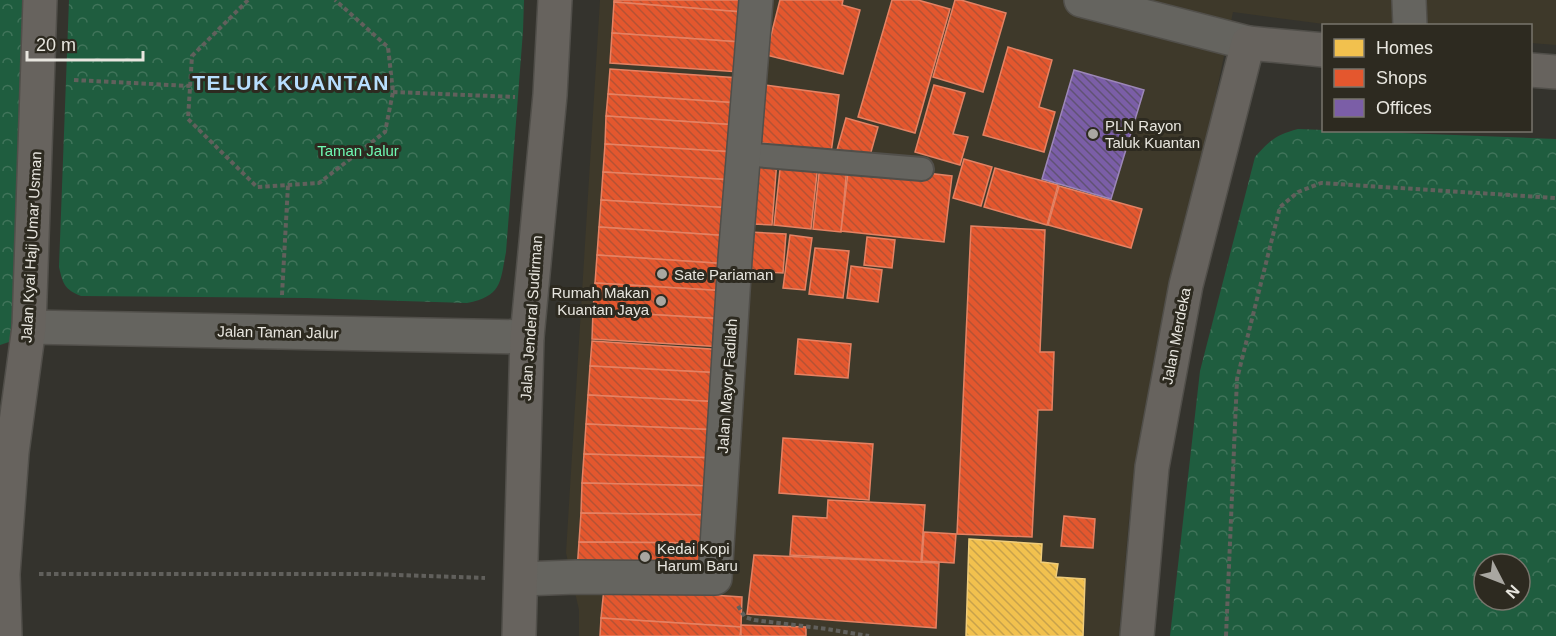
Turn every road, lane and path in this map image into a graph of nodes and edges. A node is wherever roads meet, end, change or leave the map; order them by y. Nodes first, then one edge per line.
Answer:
1 (40, 0) edge
2 (248, 0) edge
3 (335, 0) edge
4 (555, 0) edge
5 (756, 0) edge
6 (1081, 0) edge
7 (1409, 0) edge
8 (1410, 24) edge
9 (1248, 43) junction
10 (1322, 50) edge
11 (1532, 70) edge
12 (1556, 72) edge
13 (38, 78) junction
14 (190, 86) junction
15 (393, 92) junction
16 (519, 97) dead end
17 (743, 154) junction
18 (922, 169) dead end
19 (288, 185) junction
20 (1556, 198) edge
21 (282, 298) dead end
22 (29, 327) junction
23 (527, 337) junction
24 (3, 574) junction
25 (715, 578) junction
26 (521, 579) junction
27 (5, 636) edge
28 (519, 636) edge
29 (869, 636) edge
30 (1137, 636) edge
31 (1226, 636) edge

1 - 13 street, Jalan Kyai Haji Umar Usman
2 - 14 path
3 - 15 path
4 - 23 street, Jalan Jenderal Sudirman
5 - 17 street, Jalan Mayor Fadilah
6 - 9 street
7 - 8 street
9 - 10 street
9 - 30 street, Jalan Merdeka
11 - 12 street
13 - 14 path
13 - 22 street, Jalan Kyai Haji Umar Usman
14 - 19 path
15 - 16 path
15 - 19 path
17 - 18 lane
17 - 25 street, Jalan Mayor Fadilah
19 - 21 path
20 - 31 path
22 - 23 street, Jalan Taman Jalur
22 - 24 street, Jalan Kyai Haji Umar Usman
23 - 26 street, Jalan Jenderal Sudirman
24 - 26 path
24 - 27 street, Jalan Kyai Haji Umar Usman
25 - 26 street
25 - 29 path
26 - 28 street, Jalan Jenderal Sudirman

